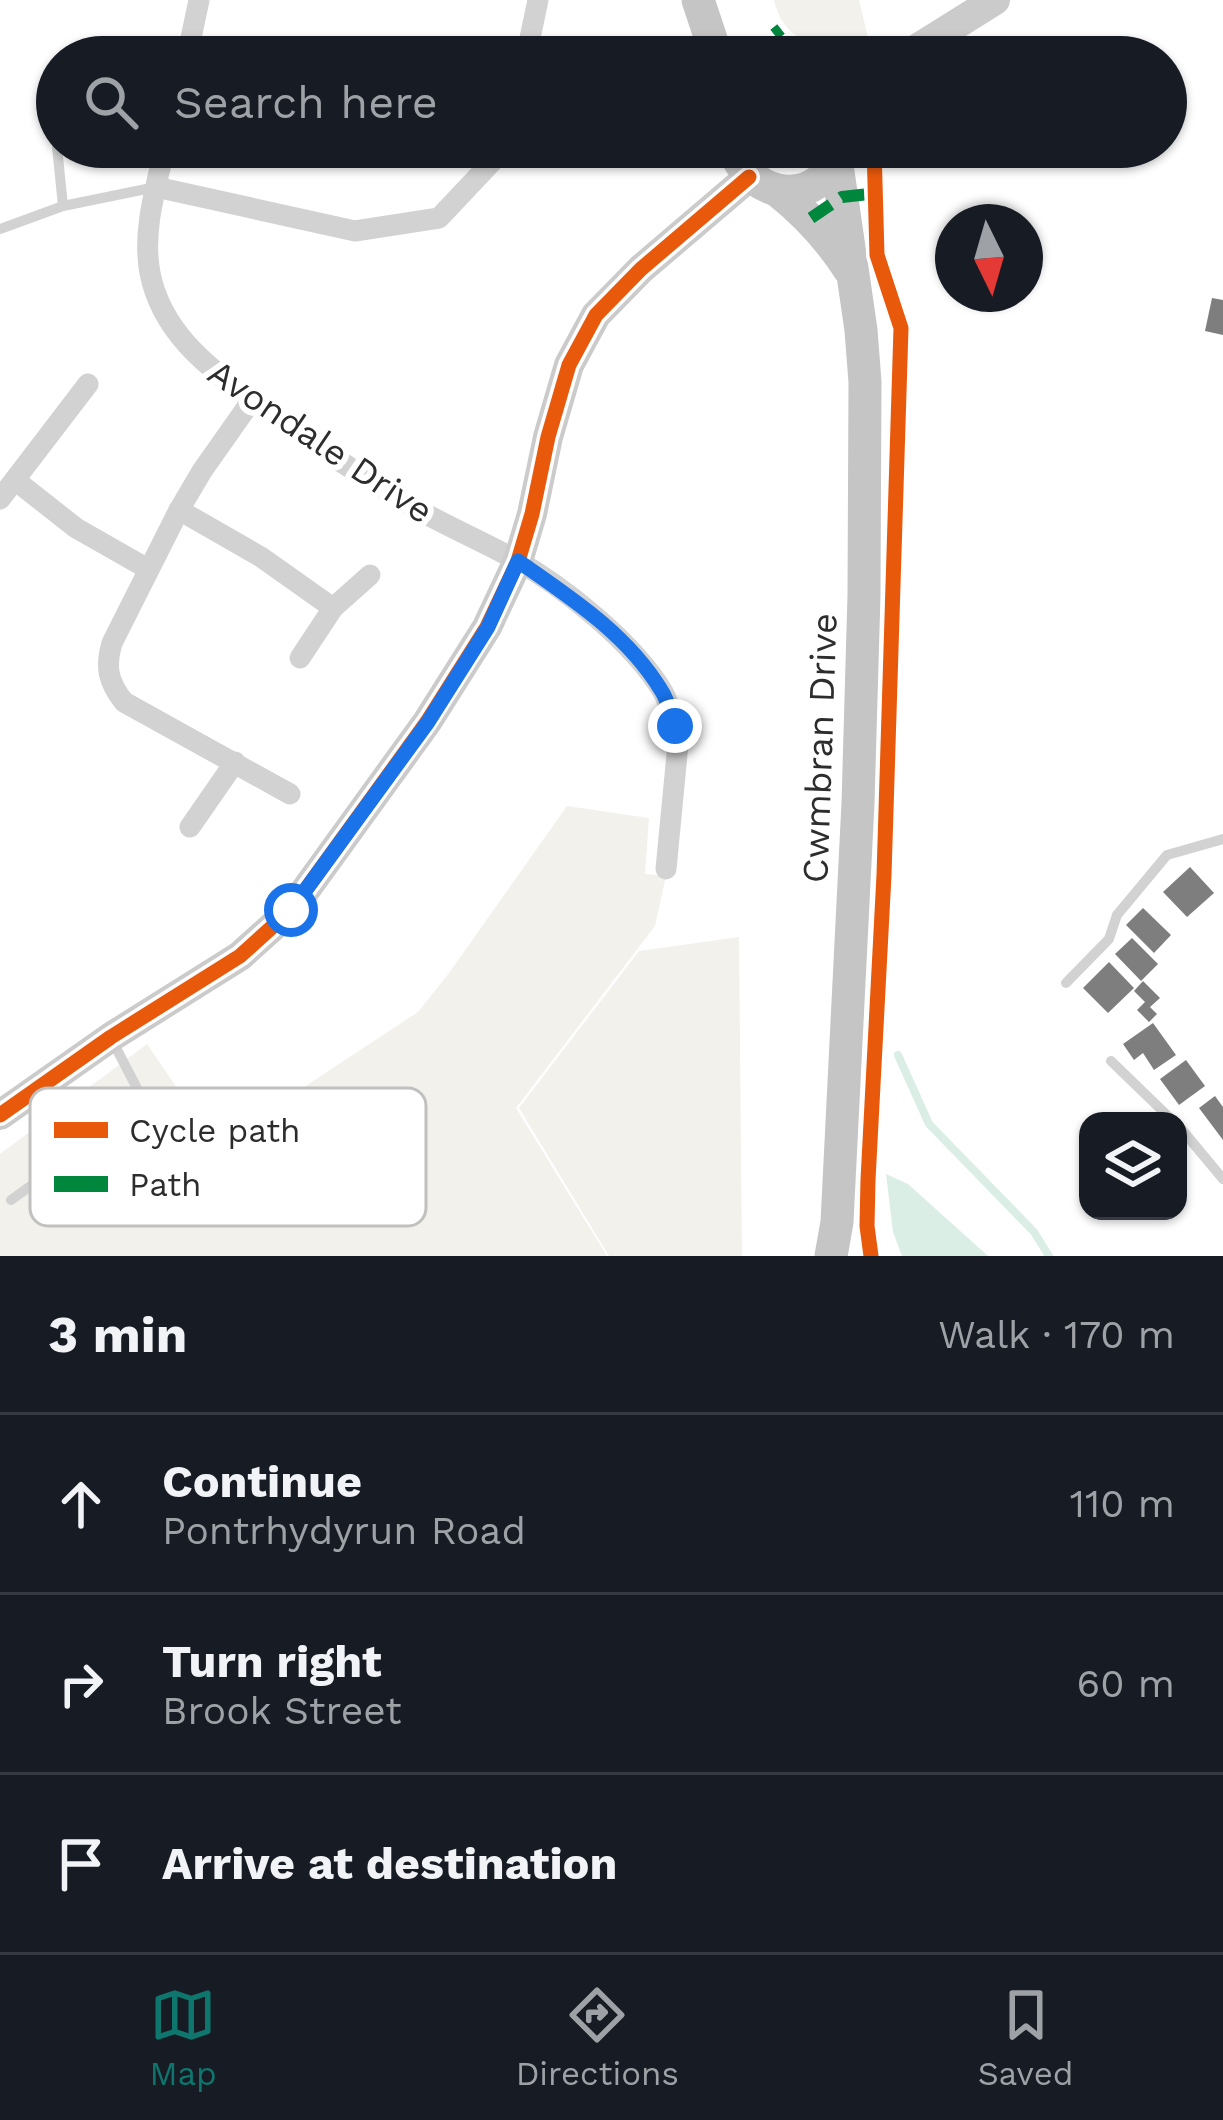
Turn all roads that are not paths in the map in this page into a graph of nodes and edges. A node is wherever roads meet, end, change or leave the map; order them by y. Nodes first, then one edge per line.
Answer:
1 (199, 0) edge
2 (538, 0) edge
3 (698, 0) edge
4 (995, 0) edge
5 (191, 36) edge
6 (530, 36) edge
7 (710, 36) edge
8 (938, 36) edge
9 (59, 168) edge
10 (161, 168) edge
11 (486, 168) edge
12 (744, 168) edge
13 (830, 168) edge
14 (840, 168) edge
15 (764, 184) junction
16 (156, 187) junction
17 (63, 206) junction
18 (0, 229) edge
19 (853, 276) junction
20 (88, 384) dead end
21 (252, 400) junction
22 (15, 480) junction
23 (0, 499) edge
24 (179, 510) junction
25 (518, 561) junction
26 (148, 569) junction
27 (370, 575) dead end
28 (333, 608) junction
29 (300, 658) dead end
30 (235, 763) junction
31 (290, 794) dead end
32 (190, 827) dead end
33 (1223, 839) edge
34 (666, 869) dead end
35 (1066, 983) dead end
36 (111, 1037) junction
37 (1111, 1061) dead end
38 (38, 1088) edge
39 (137, 1088) edge
40 (30, 1094) edge
41 (1164, 1112) edge
42 (0, 1115) edge
43 (1187, 1133) edge
44 (1219, 1164) edge
45 (1223, 1179) edge
46 (30, 1186) edge
47 (10, 1200) dead end
48 (834, 1239) edge
49 (846, 1256) edge

1 - 5 street
2 - 6 street
3 - 7 main road
4 - 8 street
9 - 17 lane
10 - 16 street, Avondale Drive
11 - 16 street
12 - 15 main road
13 - 15 main road
14 - 19 main road, Cwmbran Drive
15 - 19 main road
15 - 25 street
16 - 17 lane
16 - 21 street, Avondale Drive
17 - 18 lane
19 - 48 main road, Cwmbran Drive
20 - 22 street
21 - 24 street
21 - 25 street, Avondale Drive
22 - 23 street
22 - 26 street
24 - 26 street
24 - 28 street
25 - 34 street, Avondale Drive
25 - 36 street
26 - 30 street
27 - 28 street
28 - 29 street
30 - 31 street
30 - 32 street
33 - 35 lane
36 - 38 street
36 - 39 lane
37 - 41 lane
40 - 42 street
43 - 44 lane
44 - 45 lane
46 - 47 lane
48 - 49 main road, Cwmbran Drive

